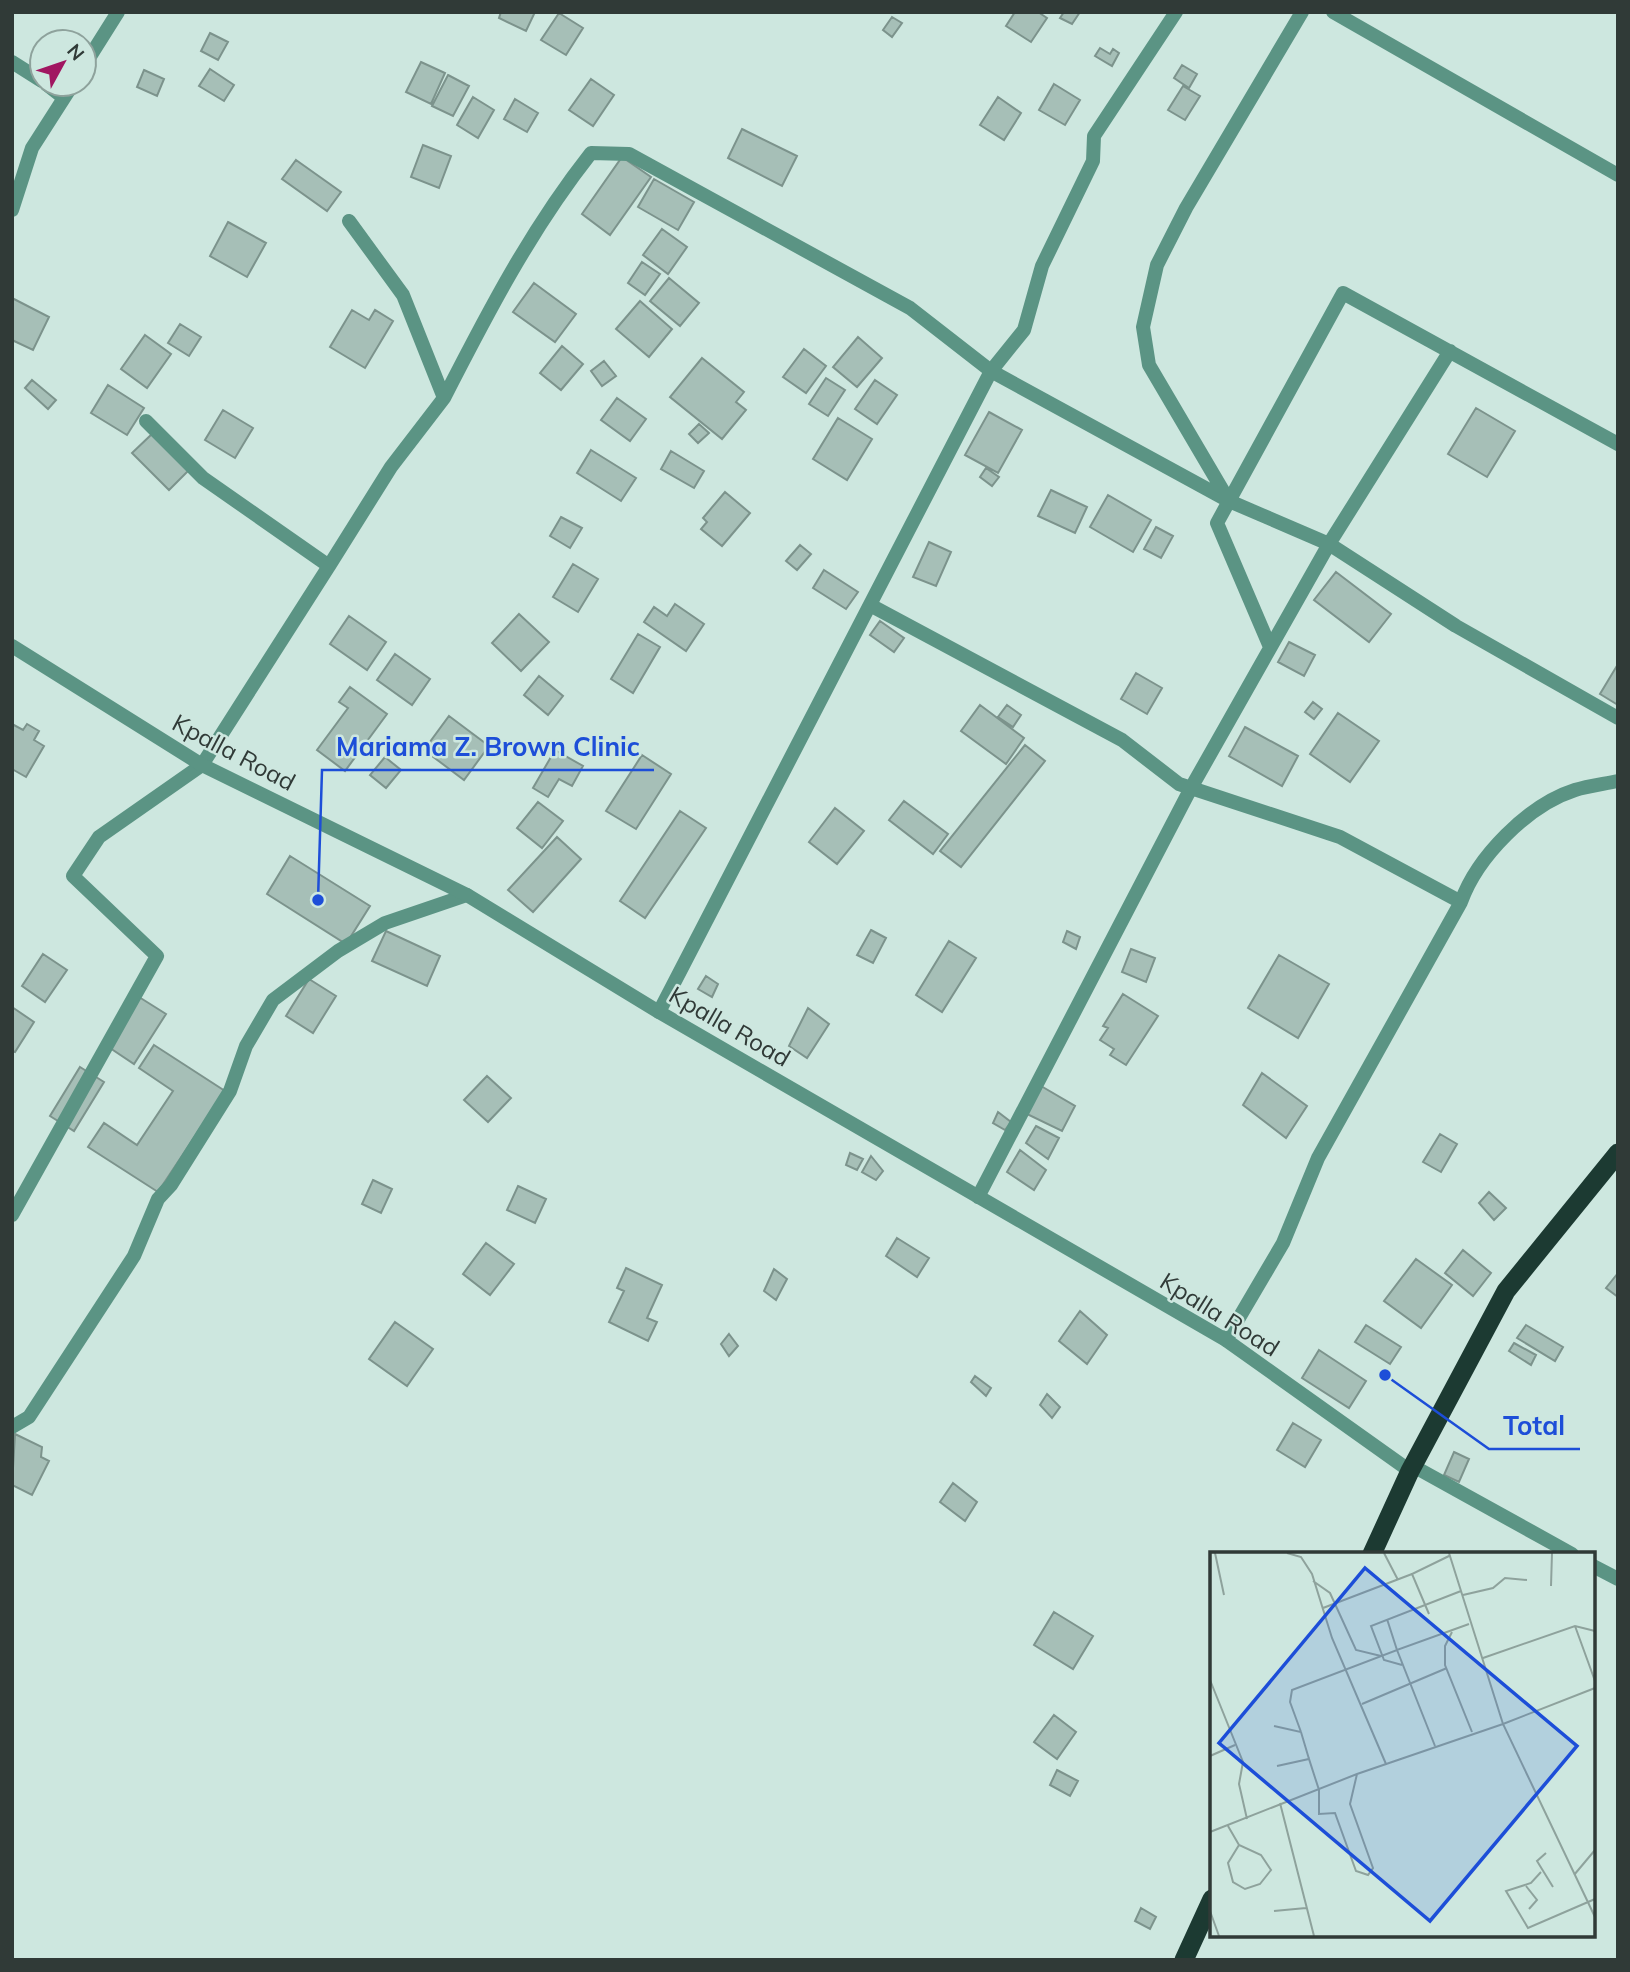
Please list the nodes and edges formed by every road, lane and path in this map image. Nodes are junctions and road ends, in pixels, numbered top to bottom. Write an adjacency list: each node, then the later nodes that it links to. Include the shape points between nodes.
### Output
1 (118, 12): 5 (street)
2 (1176, 12): 13 (street, via 1094,136 1093,161 1042,266 1024,330)
3 (1301, 12): 17 (street, via 1157,265 1143,327 1149,365)
4 (1333, 12): 9 (street)
5 (98, 44)
6 (12, 62): 7 (street)
7 (28, 72)
8 (64, 98): 10 (street, via 32,148)
9 (1618, 175)
10 (12, 210)
11 (349, 221): 14 (street, via 403,295)
12 (1450, 351): 16 (street); 17 (street, via 1343,293); 18 (street)
13 (991, 371): 14 (street, via 910,308 629,154 591,153 553,202 504,281); 17 (street); 20 (street)
14 (444, 398): 19 (street, via 391,467)
15 (146, 421): 19 (street, via 203,478)
16 (1618, 444)
17 (1229, 501): 18 (street); 22 (street, via 1217,523)
18 (1329, 544): 22 (street); 23 (street, via 1456,626)
19 (329, 566): 24 (street)
20 (870, 606): 26 (street, via 1122,740 1179,784); 29 (street)
21 (12, 646): 24 (street, Kpalla Road)
22 (1270, 647): 26 (street)
23 (1618, 718)
24 (202, 765): 27 (street, Kpalla Road); 32 (street, via 99,837 73,876 157,956)
25 (1618, 781): 28 (street, via 1573,790 1515,824 1469,878)
26 (1191, 788): 28 (street, via 1340,837); 31 (street)
27 (467, 895): 29 (street, Kpalla Road); 34 (street, via 385,923 338,951 273,1000 246,1046 230,1091 158,1199 134,1256 29,1417)
28 (1461, 902): 33 (street, via 1318,1158 1283,1243)
29 (659, 1012): 31 (street, Kpalla Road)
30 (1618, 1153): 35 (highway, via 1506,1291)
31 (978, 1197): 33 (street, Kpalla Road)
32 (12, 1215)
33 (1226, 1340): 35 (street, Kpalla Road)
34 (12, 1427)
35 (1412, 1468): 36 (highway); 37 (street, Kpalla Road)
36 (1373, 1552)
37 (1568, 1552)
38 (1595, 1567): 39 (street)
39 (1618, 1579)
40 (1210, 1903): 41 (highway)
41 (1184, 1960)

